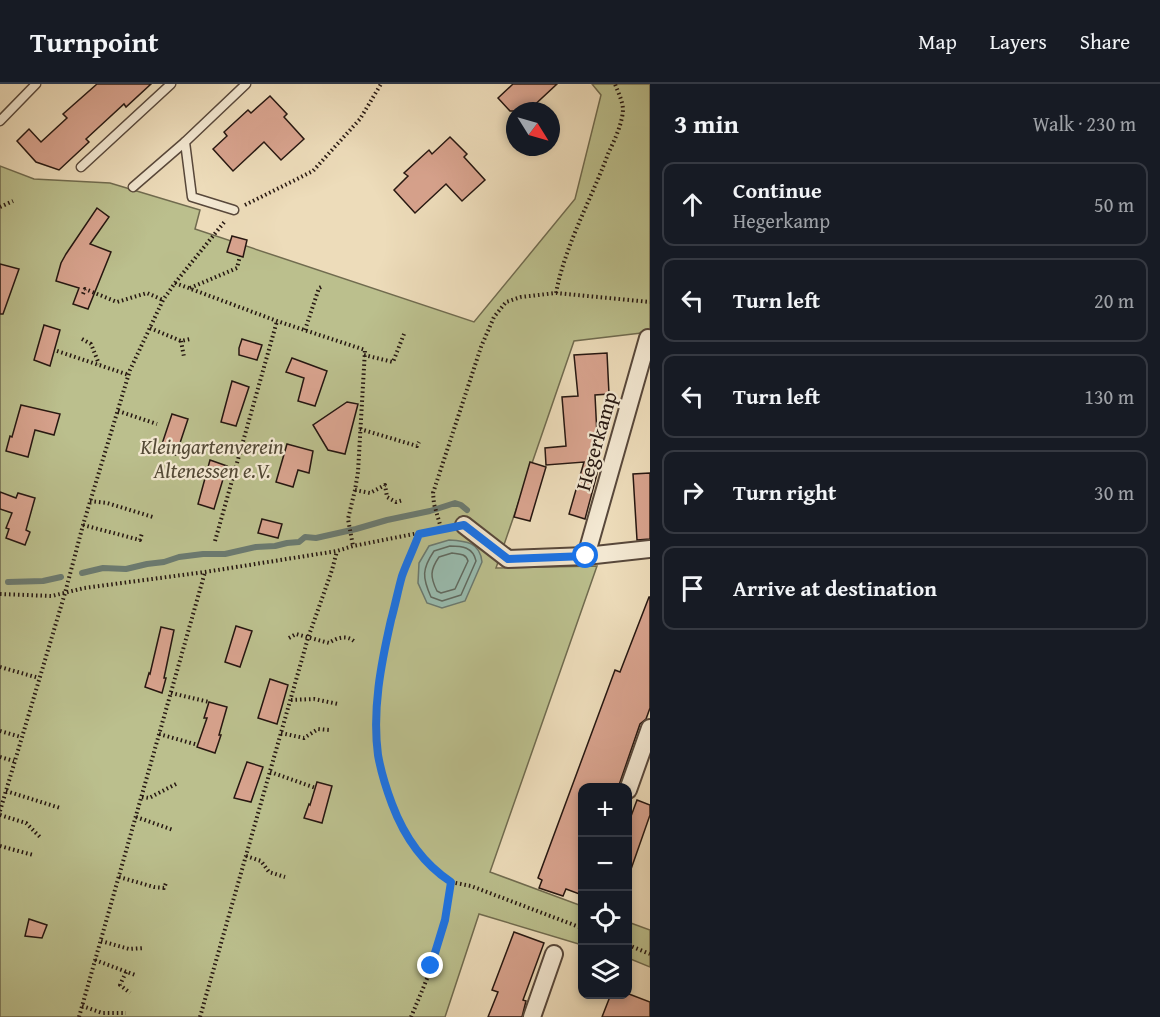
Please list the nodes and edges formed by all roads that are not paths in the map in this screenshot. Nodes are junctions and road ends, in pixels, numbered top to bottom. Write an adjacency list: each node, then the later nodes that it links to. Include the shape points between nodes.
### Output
1 (36, 84): 4 (lane)
2 (171, 84): 6 (lane)
3 (246, 84): 5 (lane)
4 (0, 121)
5 (185, 142): 7 (lane); 8 (lane, via 192,197)
6 (81, 167)
7 (133, 187)
8 (234, 210)
9 (648, 338): 12 (street, Hegerkamp)
10 (464, 525): 12 (street, via 508,559)
11 (650, 549): 12 (street)
12 (586, 556)
13 (650, 728): 14 (street)
14 (643, 767): 15 (street)
15 (632, 783)
16 (554, 954): 17 (street)
17 (532, 1017)

